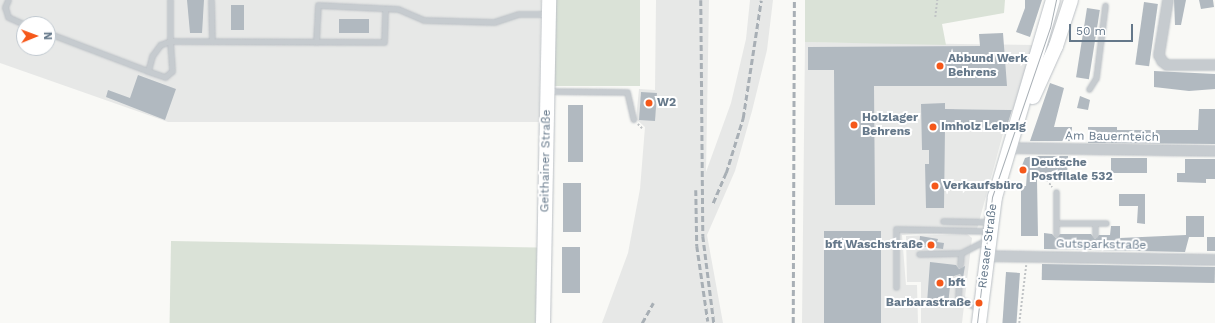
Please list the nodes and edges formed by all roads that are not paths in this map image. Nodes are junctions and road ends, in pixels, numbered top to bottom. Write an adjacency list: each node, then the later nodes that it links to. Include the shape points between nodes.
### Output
1 (8, 0): 11 (lane, via 5,7 8,17)
2 (170, 0): 13 (lane)
3 (211, 0): 14 (lane)
4 (549, 0): 10 (main road, Geithainer Straße)
5 (1053, 0): 21 (main road, Riesaer Straße)
6 (1071, 0): 21 (main road, Riesaer Straße, via 1056,46)
7 (1168, 0): 16 (street, via 1160,55 1162,61 1167,64)
8 (1105, 6): 18 (lane, via 1096,78)
9 (385, 8): 10 (lane, via 398,9 424,20 494,22 519,14); 15 (lane, via 384,42); 15 (lane, via 318,5)
10 (549, 14): 19 (main road, Geithainer Straße)
11 (16, 20)
12 (56, 36): 17 (lane)
13 (170, 41): 14 (lane); 17 (lane, via 160,45 152,56); 17 (lane, via 172,71 169,76)
14 (212, 41): 15 (lane)
15 (316, 42)
16 (1215, 65)
17 (148, 71)
18 (1088, 89)
19 (547, 91): 20 (lane, via 627,92); 39 (main road, Geithainer Straße)
20 (633, 119)
21 (1009, 148): 22 (street, Am Bauernteich); 28 (main road, Riesaer Straße)
22 (1215, 151)
23 (1056, 192): 25 (lane)
24 (943, 221): 28 (lane)
25 (1056, 223): 26 (lane); 29 (lane)
26 (1095, 223): 27 (lane); 30 (lane)
27 (1106, 223)
28 (989, 231): 31 (lane); 33 (main road, Riesaer Straße); 37 (lane, via 896,229)
29 (1056, 234)
30 (1094, 235)
31 (961, 253): 32 (lane); 35 (lane)
32 (919, 254)
33 (986, 256): 34 (street, Gutsparkstraße, via 1026,257 1056,253); 38 (main road, Riesaer Straße)
34 (1215, 260)
35 (960, 265)
36 (959, 278): 38 (lane, via 958,298)
37 (896, 287)
38 (980, 316)
39 (543, 323)

